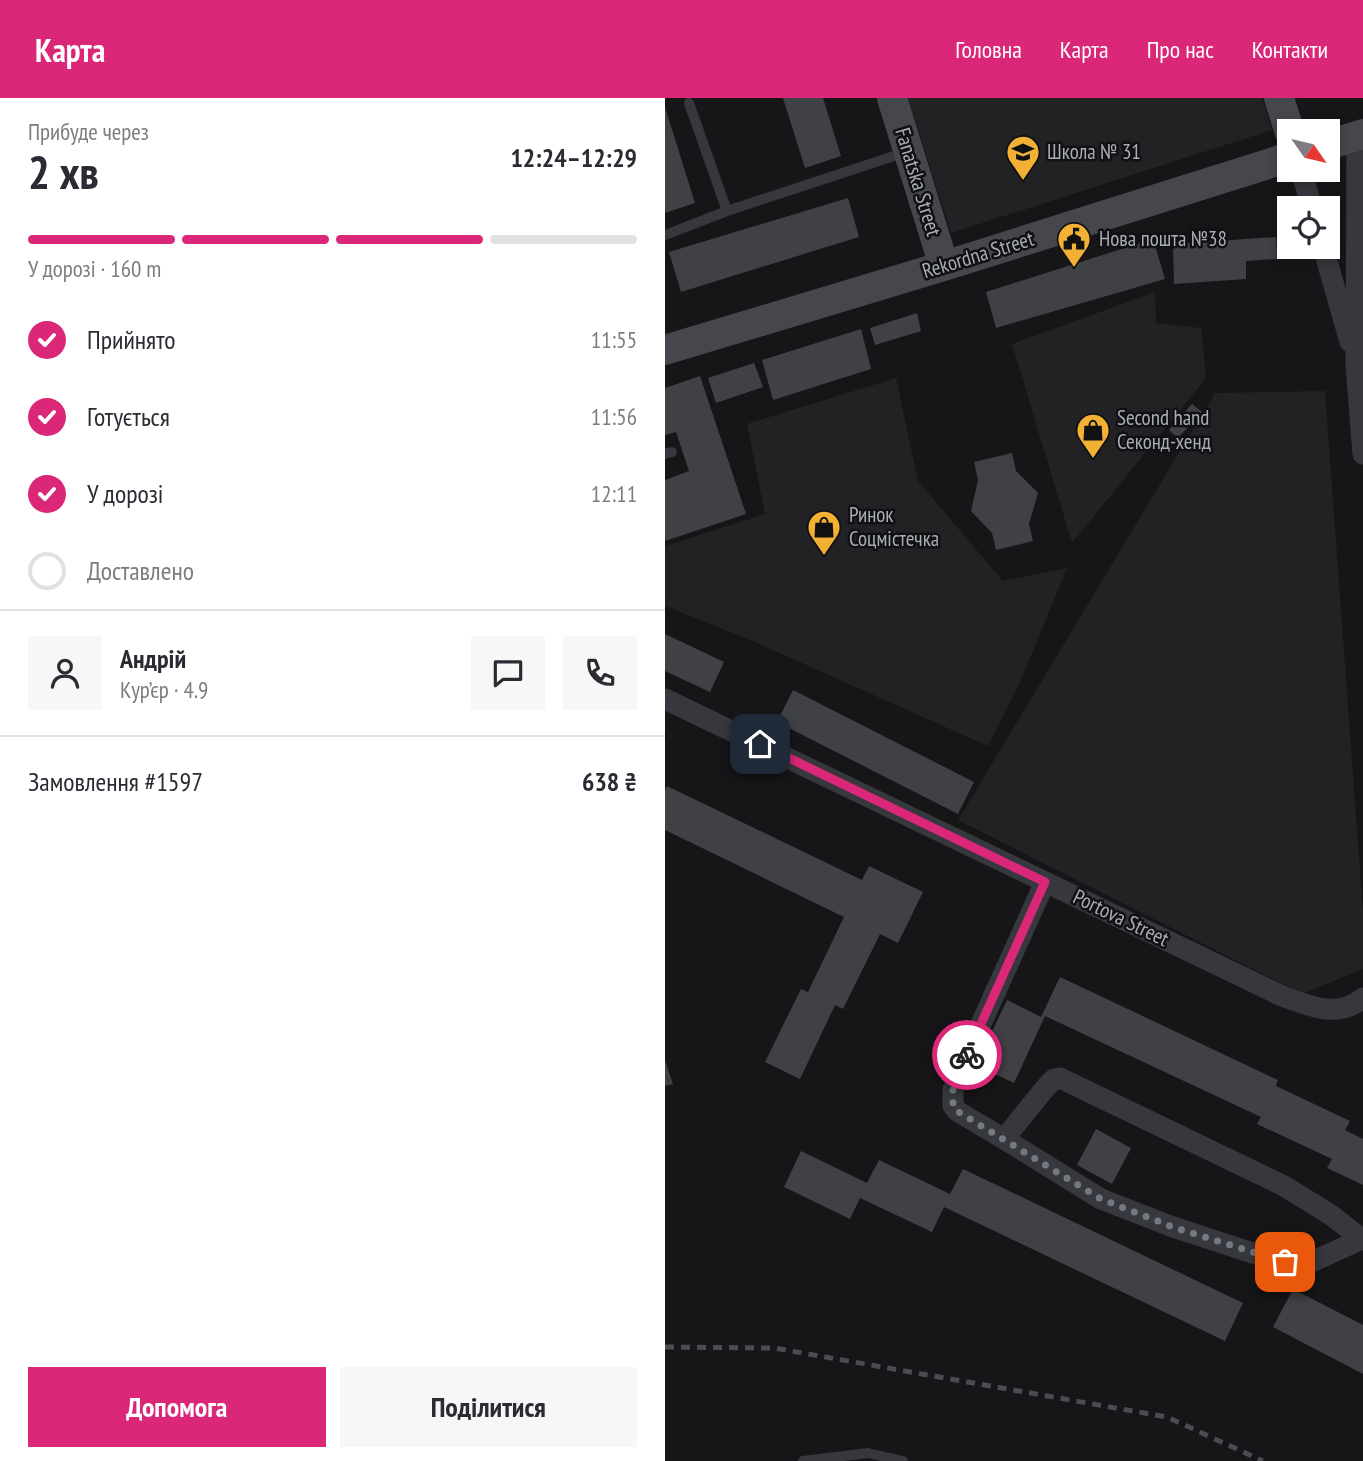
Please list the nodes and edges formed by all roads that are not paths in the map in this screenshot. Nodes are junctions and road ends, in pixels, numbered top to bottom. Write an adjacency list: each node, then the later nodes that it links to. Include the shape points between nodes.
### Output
1 (892, 98): 7 (street, Fanatska Street)
2 (1279, 98): 4 (street)
3 (689, 103): 9 (lane)
4 (1286, 119)
5 (1360, 135): 6 (street); 14 (street)
6 (1341, 141)
7 (908, 152): 9 (lane); 12 (street, Fanatska Street)
8 (1277, 161): 12 (street, Rekordna Street)
9 (727, 211): 10 (lane)
10 (665, 234)
11 (1325, 259): 14 (street)
12 (944, 266): 13 (street, Rekordna Street)
13 (665, 350)
14 (1356, 365): 15 (street)
15 (1361, 409): 16 (street)
16 (1363, 453)
17 (665, 699): 18 (street, Portova Street)
18 (1045, 882): 19 (street, Portova Street, via 1310,1007); 20 (street, via 953,1090 957,1111)
19 (1360, 1008)
20 (1004, 1139): 21 (street, via 1101,1199 1274,1259 1307,1264); 21 (street, via 1047,1086 1061,1078 1284,1186)
21 (1362, 1240)
22 (803, 1461): 23 (lane, via 868,1454)
23 (903, 1461)

